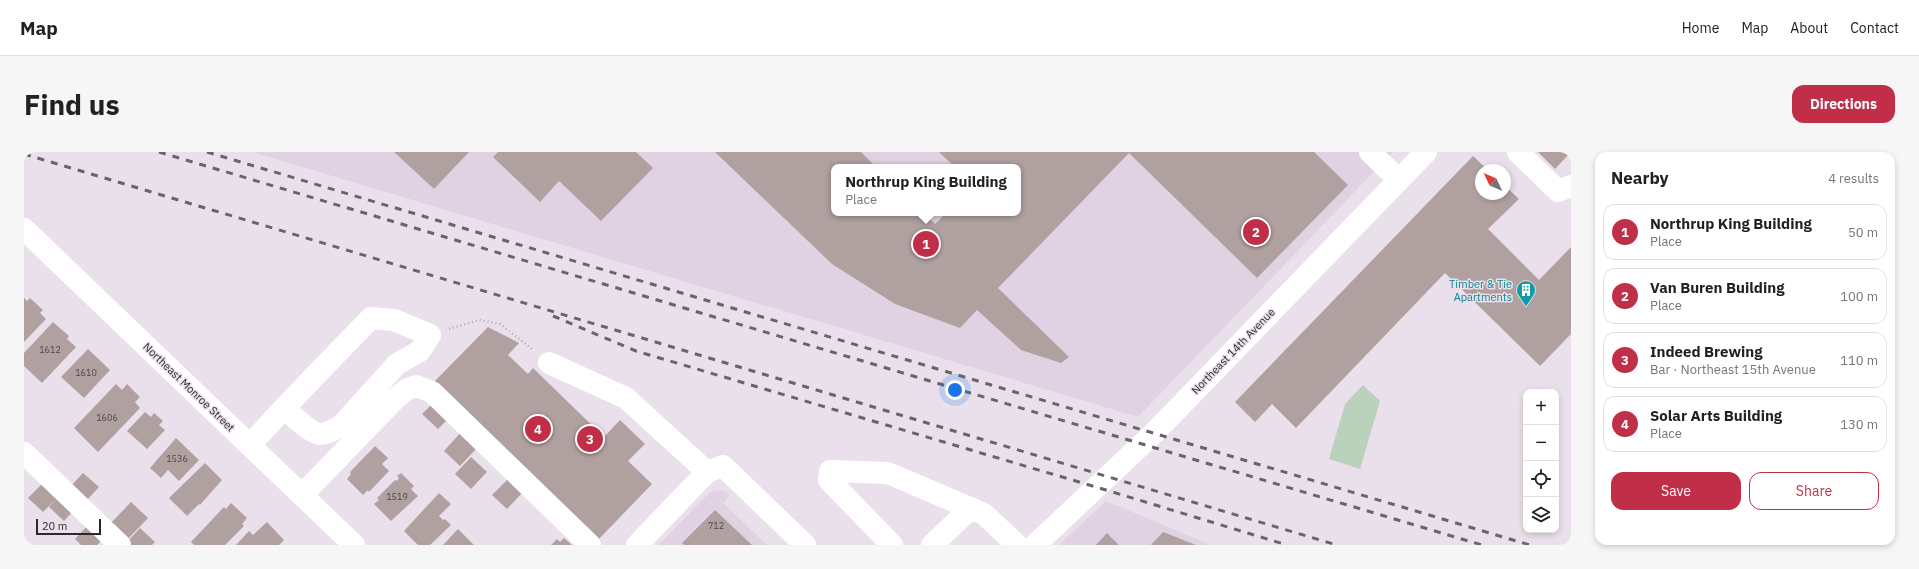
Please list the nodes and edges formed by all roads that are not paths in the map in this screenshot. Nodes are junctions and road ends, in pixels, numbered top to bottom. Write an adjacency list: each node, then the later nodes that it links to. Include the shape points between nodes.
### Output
1 (1370, 152): 4 (street)
2 (1426, 152): 4 (street, Northeast 14th Avenue)
3 (1518, 152): 5 (street, via 1558,191)
4 (1399, 180): 22 (street, Northeast 14th Avenue, via 1154,433)
5 (1571, 186)
6 (24, 229): 9 (street, Northeast Monroe Street)
7 (549, 363): 11 (street, via 626,398)
8 (284, 408): 8 (street, via 371,318 394,320 425,343 397,364 340,426 329,432 320,434 308,428); 9 (street)
9 (250, 445): 12 (street, Northeast Monroe Street)
10 (24, 453): 15 (street)
11 (715, 469): 14 (street); 18 (street)
12 (302, 495): 16 (street, Northeast Monroe Street); 17 (street, via 395,399 416,386 432,392)
13 (971, 508): 19 (street, via 888,473 830,471 830,480); 20 (street); 21 (street, via 984,514)
14 (641, 544)
15 (120, 545)
16 (354, 545)
17 (590, 545)
18 (805, 545)
19 (892, 545)
20 (932, 545)
21 (1017, 545)
22 (1035, 545)

